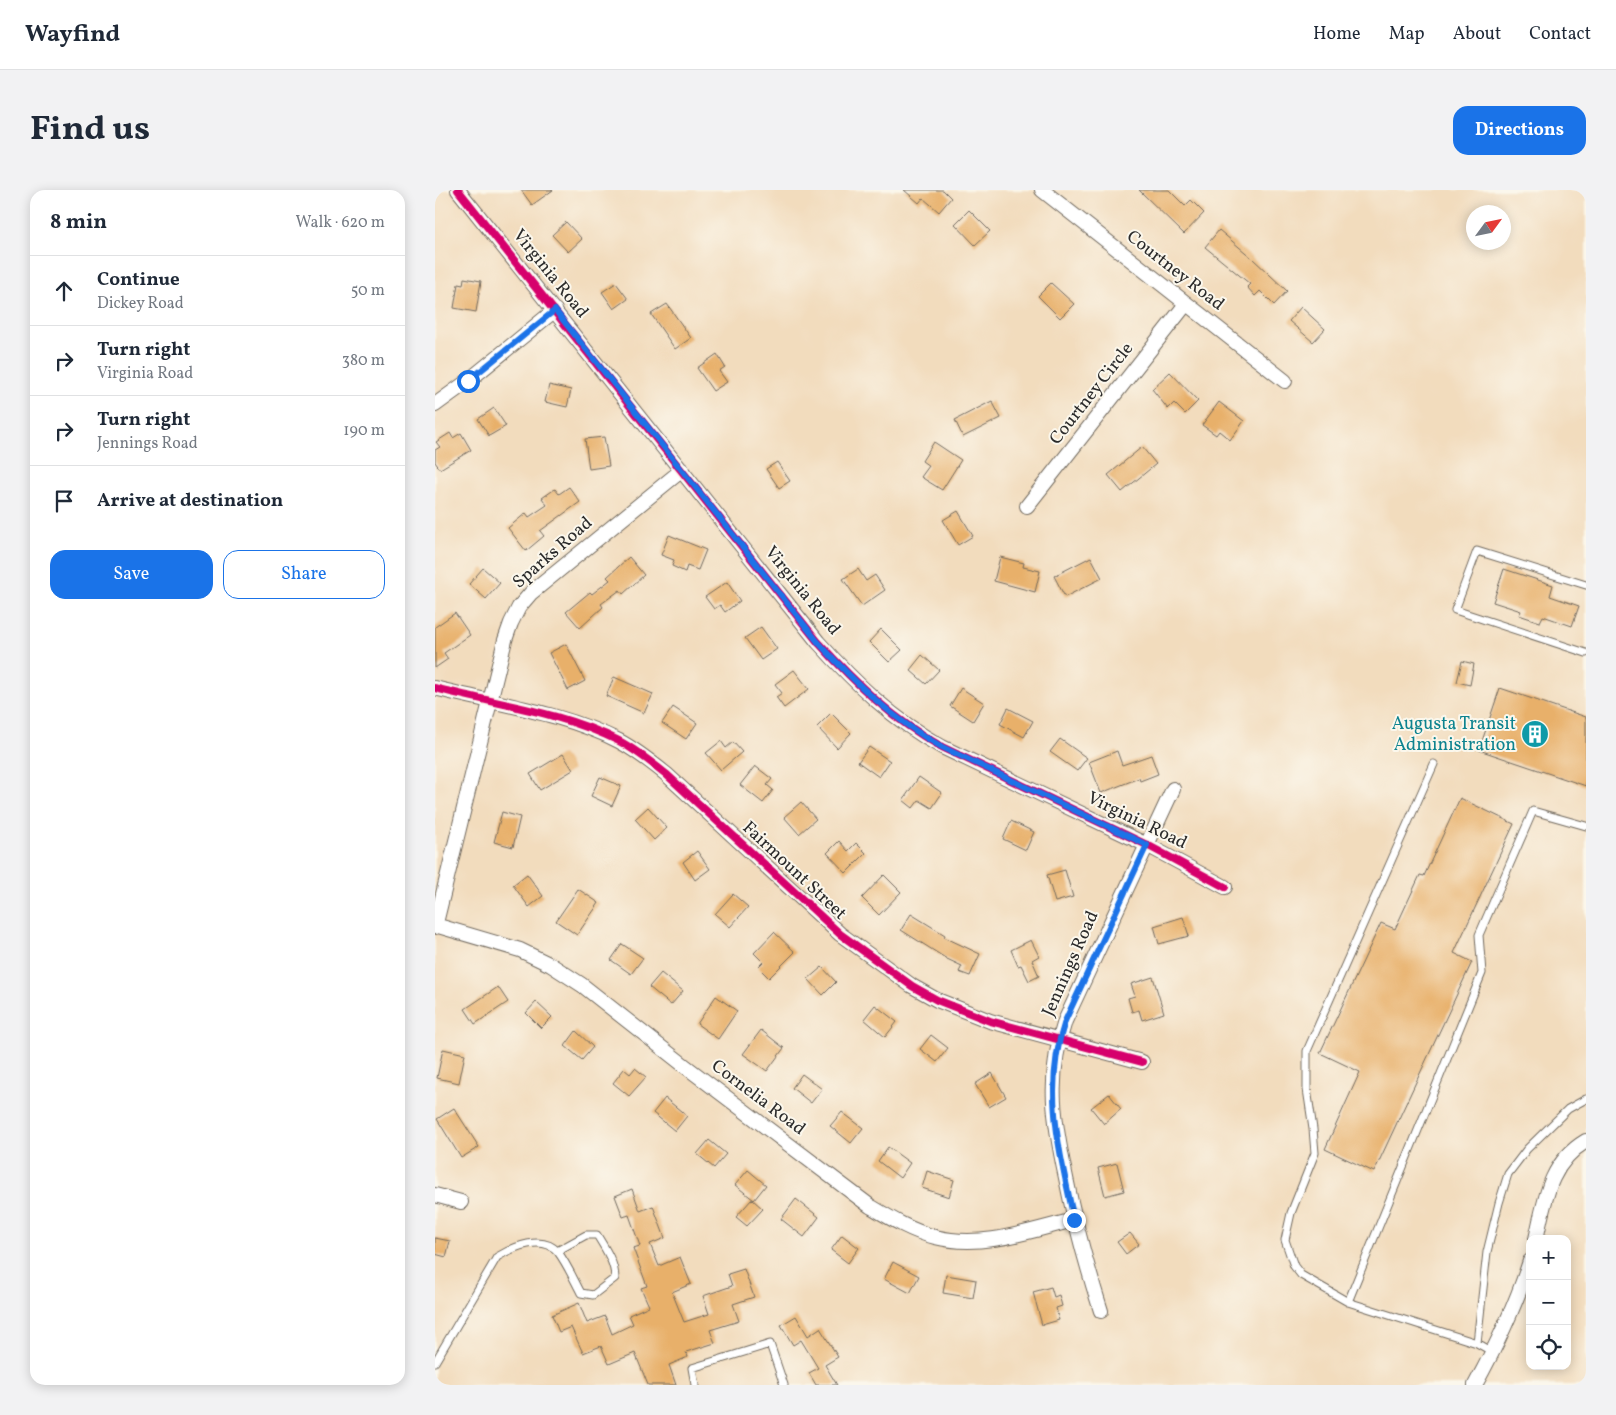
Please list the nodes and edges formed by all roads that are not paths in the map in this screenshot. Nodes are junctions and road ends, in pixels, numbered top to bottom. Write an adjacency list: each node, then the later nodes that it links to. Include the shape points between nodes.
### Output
1 (458, 190): 4 (street, Virginia Road)
2 (1042, 190): 3 (street, Courtney Road)
3 (1186, 304): 5 (street, Courtney Road); 8 (street, Courtney Circle)
4 (555, 310): 6 (street); 7 (street, Virginia Road)
5 (1285, 381)
6 (435, 404)
7 (682, 470): 12 (street, Sparks Road, via 544,581 519,607 505,640); 16 (street, Virginia Road, via 818,642 879,704 942,747)
8 (1027, 506)
9 (1586, 585): 10 (lane, via 1477,551 1455,610)
10 (1586, 653)
11 (435, 688): 12 (street, Fairmount Street)
12 (490, 700): 18 (street, Sparks Road); 19 (street, Fairmount Street, via 557,717 636,751 666,774 840,934 912,986 937,1000 990,1021)
13 (1434, 764): 29 (lane, via 1307,1051 1307,1089 1315,1153 1291,1213 1285,1240 1294,1266 1301,1275)
14 (1173, 789): 16 (street, Jennings Road)
15 (1586, 826): 29 (lane, via 1533,811 1479,935 1482,973)
16 (1147, 845): 17 (street, Virginia Road); 19 (street, Jennings Road)
17 (1225, 887)
18 (435, 925): 25 (street, Cornelia Road, via 520,950 551,965 582,985 870,1206 898,1222 935,1237 969,1241 996,1240)
19 (1059, 1040): 20 (street, Fairmount Street); 25 (street, Jennings Road, via 1054,1069 1055,1121)
20 (1142, 1062)
21 (1586, 1099): 31 (lane, via 1568,1109 1527,1149 1508,1174 1487,1252)
22 (1586, 1141): 26 (street, via 1562,1161 1549,1184)
23 (435, 1195): 24 (street)
24 (461, 1202)
25 (1074, 1220): 30 (street, Jennings Road)
26 (1537, 1235)
27 (557, 1251): 27 (lane, via 581,1292 593,1295 615,1278 605,1247 597,1235 586,1235); 33 (lane, via 546,1243 531,1244 511,1248 497,1257)
28 (1526, 1273): 32 (street)
29 (1348, 1302): 31 (lane)
30 (1101, 1311)
31 (1477, 1342): 32 (lane)
32 (1493, 1352): 36 (street)
33 (435, 1362)
34 (695, 1385): 35 (lane, via 692,1368 770,1344)
35 (784, 1385)
36 (1475, 1385)

